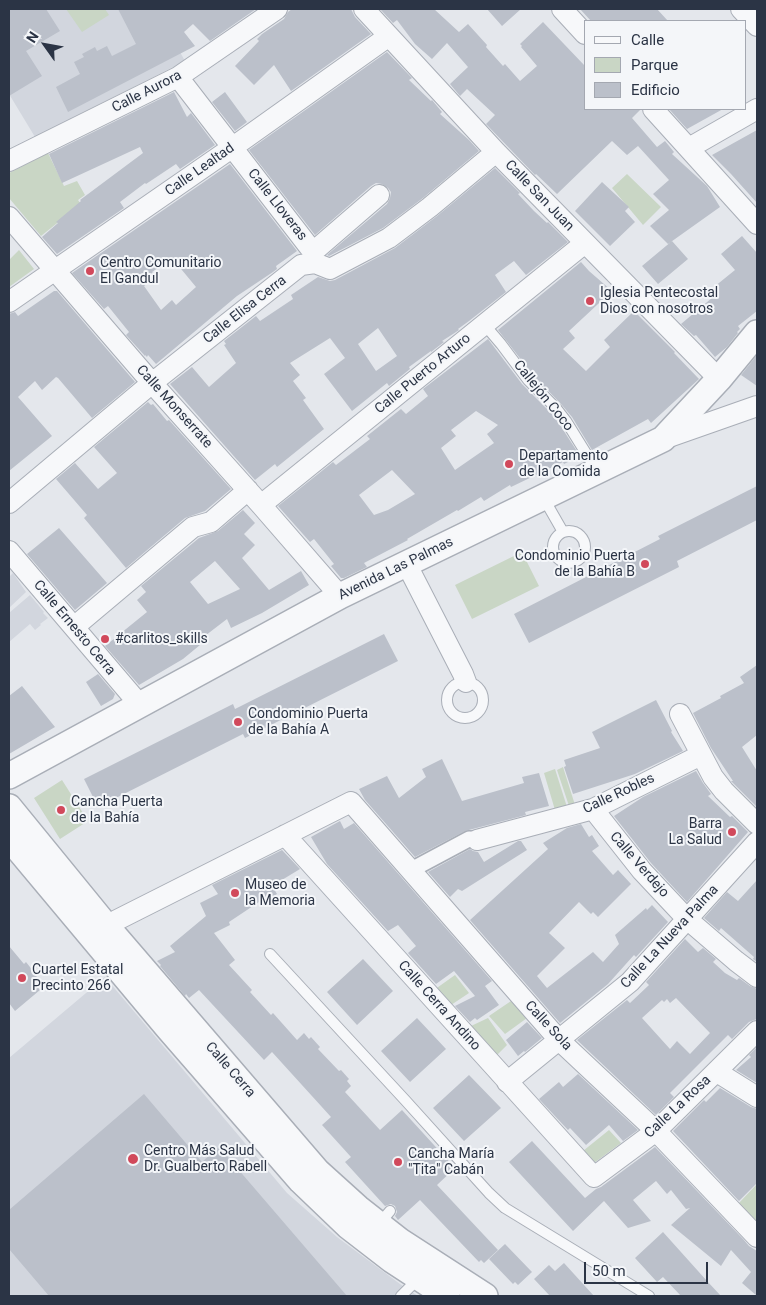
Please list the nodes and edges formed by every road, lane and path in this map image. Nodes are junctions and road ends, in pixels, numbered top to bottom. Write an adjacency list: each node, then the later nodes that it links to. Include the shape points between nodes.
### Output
1 (277, 9): 8 (street, Calle Aurora)
2 (364, 9): 7 (street, Calle San Juan)
3 (562, 9): 6 (street)
4 (741, 9): 5 (street)
5 (757, 26)
6 (584, 33)
7 (389, 36): 11 (street, Calle Lealtad); 13 (street, Calle San Juan)
8 (178, 77): 11 (street, Calle Lloveras); 14 (street, Calle Aurora)
9 (757, 109): 12 (street)
10 (654, 110): 12 (street)
11 (233, 148): 19 (street, Calle Lloveras); 20 (street, Calle Lealtad)
12 (689, 148): 17 (street)
13 (496, 152): 18 (street, Calle San Juan); 19 (street, Calle Elisa Cerra, via 389,238 330,269)
14 (9, 161)
15 (379, 195): 19 (street)
16 (9, 217): 20 (street, Calle Monserrate)
17 (757, 224)
18 (585, 243): 22 (street, Calle Puerto Arturo); 24 (street, Calle San Juan)
19 (314, 258): 25 (street, Calle Elisa Cerra)
20 (55, 270): 21 (street, Calle Lealtad); 25 (street, Calle Monserrate)
21 (9, 302)
22 (484, 324): 28 (lane, Callejón Coco, via 528,380 566,421); 29 (street, Calle Puerto Arturo)
23 (757, 333): 24 (street, Avenida Las Palmas)
24 (719, 379): 27 (street, Avenida Las Palmas)
25 (152, 383): 29 (street, Calle Monserrate); 31 (street, Calle Elisa Cerra)
26 (757, 406): 27 (street)
27 (663, 439): 28 (street, Avenida Las Palmas)
28 (597, 471): 30 (street, Avenida Las Palmas)
29 (254, 497): 35 (street, Calle Monserrate); 36 (street, Calle Puerto Arturo, via 210,522 193,527)
30 (543, 497): 32 (lane); 34 (street, Avenida Las Palmas)
31 (9, 503)
32 (563, 532)
33 (9, 551): 36 (street, Calle Ernesto Cerra)
34 (406, 564): 35 (street, Avenida Las Palmas); 37 (street)
35 (340, 596): 38 (street, Avenida Las Palmas)
36 (74, 627): 38 (street, Calle Ernesto Cerra)
37 (466, 682)
38 (140, 705): 41 (street, Avenida Las Palmas)
39 (680, 714): 40 (street)
40 (701, 755): 43 (street, Calle Robles); 44 (street, via 724,791)
41 (9, 776)
42 (9, 807): 51 (street, Calle Cerra)
43 (593, 809): 47 (street, Calle Robles); 50 (street, Calle Verdejo, via 642,871)
44 (757, 824)
45 (285, 836): 49 (street, Calle Sola, via 351,802); 51 (street, via 117,920); 57 (street, Calle Cerra Andino)
46 (9, 838): 51 (street, Calle Cerra)
47 (477, 840): 49 (street, via 469,839)
48 (757, 842): 50 (street, Calle La Nueva Palma)
49 (411, 870): 55 (street, Calle Sola)
50 (687, 919): 53 (street, Calle Verdejo); 55 (street, Calle La Nueva Palma, via 630,982)
51 (100, 933): 62 (street, Calle Cerra, via 168,1028 301,1181 348,1226 379,1226 392,1260)
52 (270, 954): 66 (lane, via 450,1157 504,1208)
53 (757, 977)
54 (757, 1031): 56 (street, Calle La Rosa)
55 (559, 1040): 57 (street, Calle La Nueva Palma); 59 (street, Calle Sola)
56 (717, 1072): 58 (street); 59 (street, Calle La Rosa)
57 (508, 1082): 60 (street, Calle Cerra Andino)
58 (757, 1097)
59 (656, 1131): 60 (street, Calle La Rosa); 61 (street, Calle Sola)
60 (594, 1177)
61 (757, 1237)
62 (422, 1268): 63 (lane); 64 (street, Calle Cerra); 65 (street, Calle Cerra)
63 (401, 1296)
64 (447, 1296)
65 (485, 1296)
66 (649, 1296)

